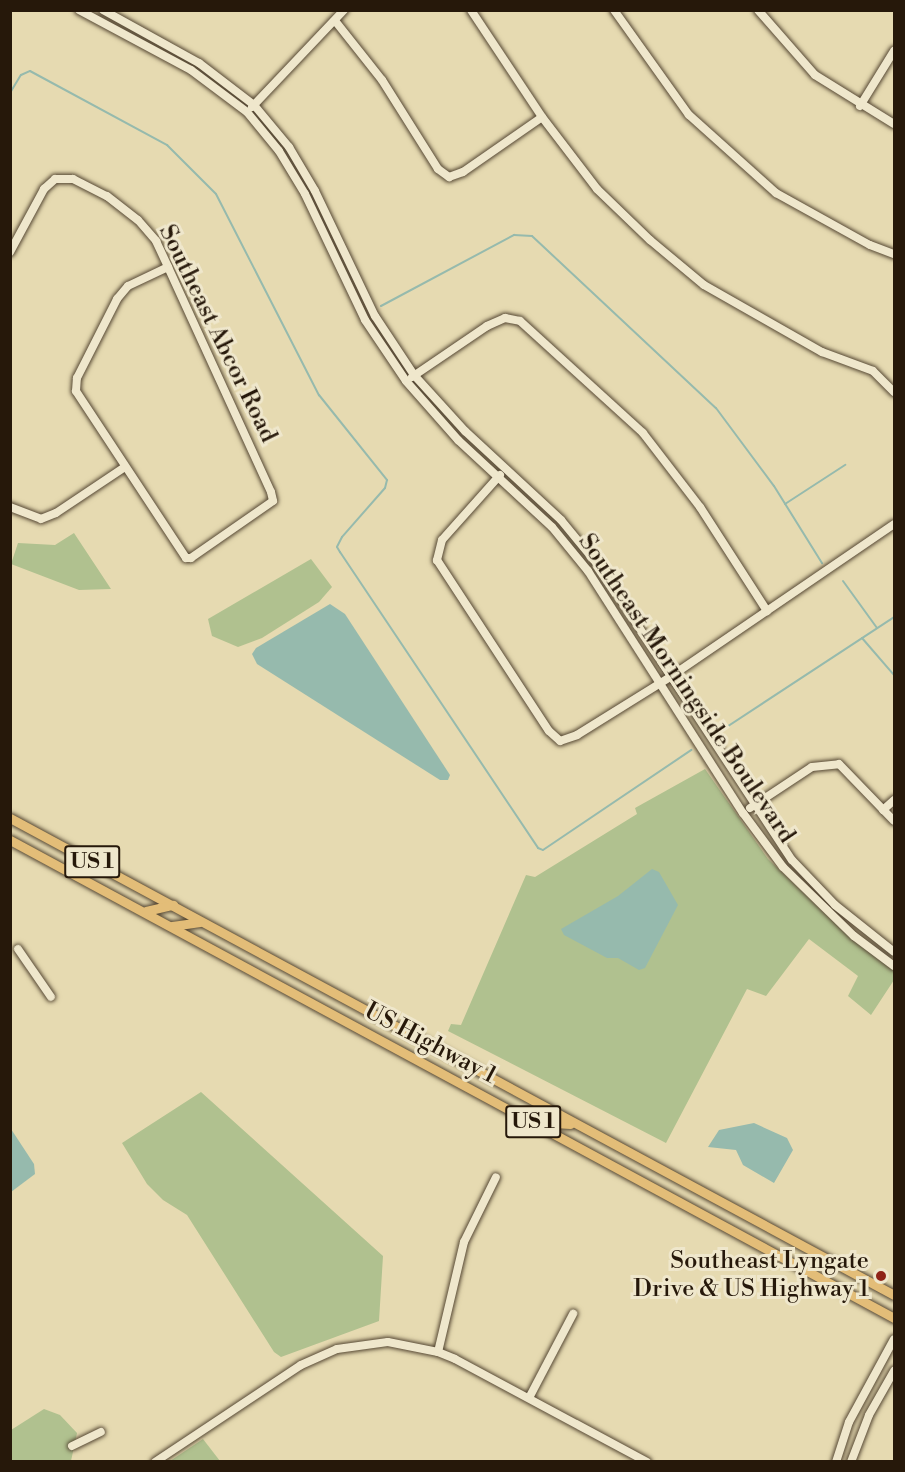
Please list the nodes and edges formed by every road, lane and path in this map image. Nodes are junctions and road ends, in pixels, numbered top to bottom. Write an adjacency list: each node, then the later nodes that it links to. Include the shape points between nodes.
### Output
1 (79, 10): 7 (street, Southeast Morningside Boulevard)
2 (104, 10): 9 (street, Southeast Morningside Boulevard)
3 (345, 10): 8 (street)
4 (471, 10): 15 (street)
5 (614, 10): 20 (street, via 689,115 776,193 870,245)
6 (758, 10): 13 (street, via 815,75)
7 (90, 13): 10 (street, Southeast Morningside Boulevard)
8 (336, 22): 12 (street); 15 (street, via 388,88 438,169 449,177 463,172)
9 (147, 34): 10 (street); 12 (street, Southeast Morningside Boulevard, via 223,79)
10 (142, 43): 14 (street, Southeast Morningside Boulevard, via 191,70)
11 (894, 51): 13 (street)
12 (254, 105): 14 (street); 17 (street, Southeast Morningside Boulevard, via 289,147)
13 (860, 106): 16 (street)
14 (247, 112): 18 (street, Southeast Morningside Boulevard, via 279,151)
15 (542, 117): 26 (street, via 597,189 704,285 822,352 873,371)
16 (894, 124)
17 (315, 191): 18 (street); 22 (street, Southeast Morningside Boulevard)
18 (305, 194): 23 (street, Southeast Morningside Boulevard)
19 (10, 252): 21 (street, Southeast Abcor Road, via 44,189 55,179 73,179 107,196 138,219 156,241)
20 (894, 254)
21 (168, 267): 27 (street, via 128,286 117,299 77,378 80,402); 27 (street, Southeast Abcor Road, via 273,501 211,548 186,558)
22 (361, 285): 23 (street); 24 (street, Southeast Morningside Boulevard, via 375,316)
23 (351, 290): 25 (street, Southeast Morningside Boulevard, via 365,320)
24 (414, 375): 25 (street); 28 (street, Southeast Morningside Boulevard, via 465,431); 32 (street, via 487,326 505,318 520,321 643,434 700,507)
25 (406, 381): 29 (street, Southeast Morningside Boulevard, via 433,414)
26 (893, 387)
27 (125, 467): 30 (street, via 41,519)
28 (507, 468): 29 (street); 33 (street, Southeast Morningside Boulevard, via 561,520 598,565)
29 (499, 477): 34 (street, Southeast Morningside Boulevard, via 552,527 588,571); 34 (street, via 442,540 437,560 542,722 560,741 577,735)
30 (10, 507)
31 (894, 524): 32 (street)
32 (767, 611): 33 (street)
33 (670, 677): 34 (street); 36 (street, Southeast Morningside Boulevard)
34 (661, 683): 38 (street, Southeast Morningside Boulevard)
35 (894, 800): 37 (street)
36 (753, 806): 37 (street, via 812,766 839,764); 38 (street); 42 (street, Southeast Morningside Boulevard)
37 (883, 810): 40 (street)
38 (743, 813): 43 (street, Southeast Morningside Boulevard)
39 (10, 818): 44 (main road, US Highway 1 / US 1)
40 (894, 821)
41 (10, 840): 45 (main road, US Highway 1 / US 1)
42 (818, 888): 43 (street); 49 (street, Southeast Morningside Boulevard)
43 (810, 896): 50 (street, Southeast Morningside Boulevard)
44 (172, 905): 45 (main road); 46 (main road, US Highway 1 / US 1)
45 (143, 911): 47 (main road, US Highway 1 / US 1)
46 (202, 922): 47 (main road); 52 (main road, US Highway 1 / US 1)
47 (172, 926): 53 (main road, US Highway 1 / US 1)
48 (18, 949): 51 (street)
49 (894, 952)
50 (894, 966)
51 (51, 998)
52 (550, 1110): 53 (main road, via 542,1117); 54 (main road, US Highway 1 / US 1)
53 (525, 1118): 55 (main road, US Highway 1 / US 1)
54 (576, 1124): 55 (main road, via 554,1123); 57 (main road, US Highway 1 / US 1)
55 (544, 1128): 59 (main road, US Highway 1 / US 1)
56 (496, 1177): 61 (street, via 464,1242)
57 (894, 1295)
58 (573, 1314): 63 (street)
59 (894, 1318)
60 (894, 1339): 68 (street, via 849,1422)
61 (438, 1352): 63 (street); 66 (street, via 388,1342 353,1345 324,1354 301,1365)
62 (894, 1371): 69 (street, via 869,1415)
63 (530, 1396): 67 (street)
64 (101, 1432): 65 (street)
65 (72, 1446)
66 (156, 1461)
67 (647, 1461)
68 (836, 1461)
69 (851, 1461)

